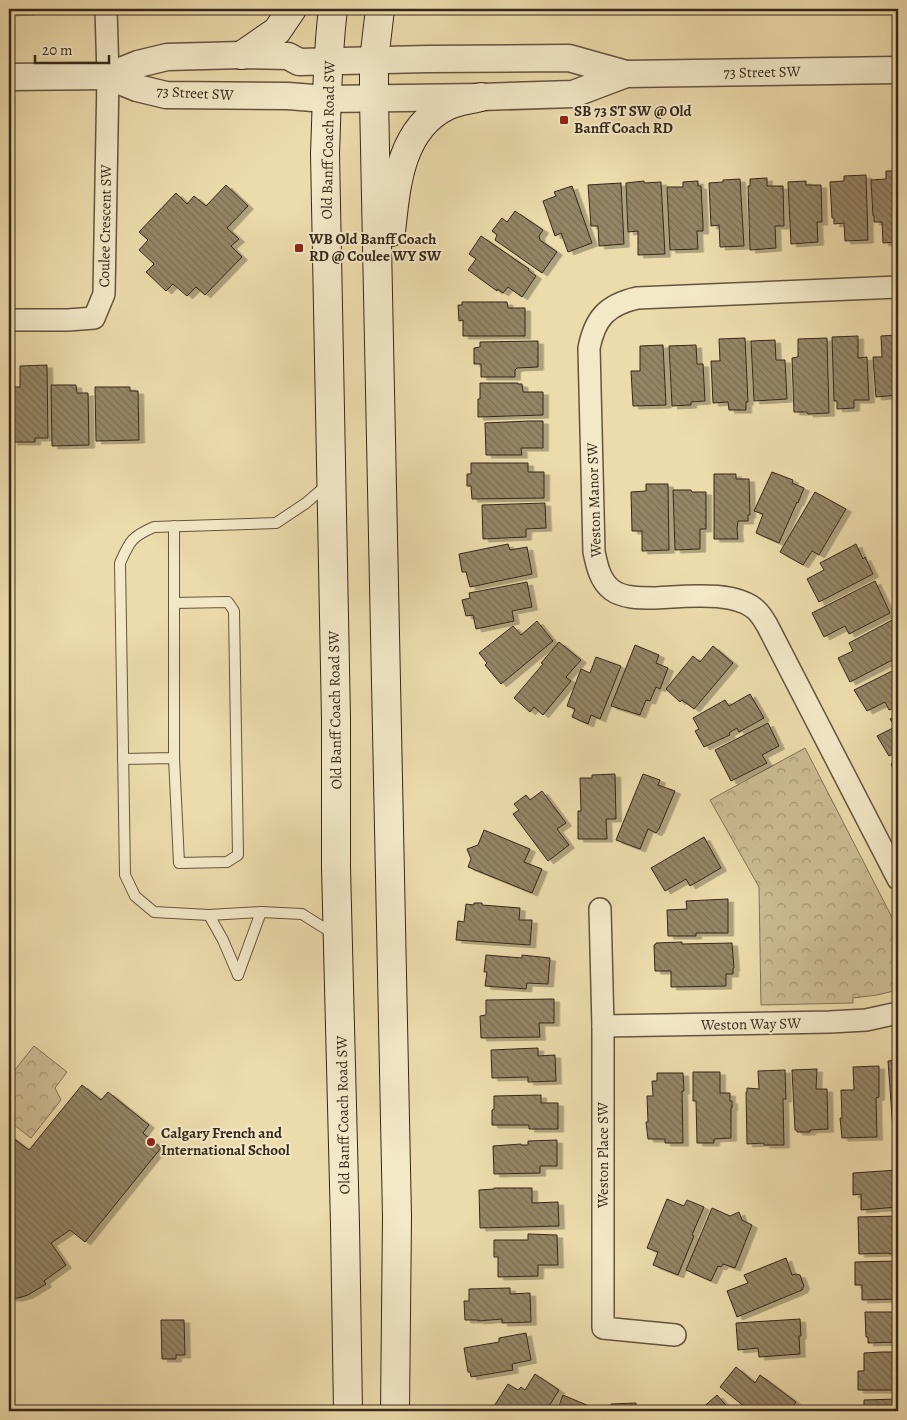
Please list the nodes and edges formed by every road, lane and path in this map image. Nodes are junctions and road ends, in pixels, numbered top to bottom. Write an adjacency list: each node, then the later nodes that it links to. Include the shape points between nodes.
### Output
1 (106, 9): 10 (street)
2 (292, 9): 5 (main road, via 277,30)
3 (333, 9): 7 (main road, Old Banff Coach Road SW)
4 (380, 9): 6 (main road)
5 (242, 55): 7 (street, 73 Street SW, via 288,56 299,62); 10 (street, 73 Street SW, via 167,58 138,64)
6 (374, 60): 7 (street, 73 Street SW); 9 (street, 73 Street SW, via 570,58); 14 (main road)
7 (329, 61): 13 (main road, Old Banff Coach Road SW)
8 (898, 70): 9 (street, 73 Street SW)
9 (626, 74): 12 (street, 73 Street SW, via 572,94)
10 (108, 76): 11 (street); 13 (street, 73 Street SW, via 137,88 166,94); 16 (street, Coulee Crescent SW, via 104,294 94,318)
11 (9, 77)
12 (481, 97): 14 (street, 73 Street SW); 17 (main road, via 448,106 429,117 414,135 406,152 395,196)
13 (326, 99): 14 (street, 73 Street SW); 18 (main road, Old Banff Coach Road SW)
14 (374, 99): 17 (main road)
15 (898, 287): 23 (street, Weston Manor SW, via 637,298 608,311 595,325 589,348 594,552 599,574 612,590 624,595 638,598 721,596 738,599 758,612)
16 (9, 320)
17 (380, 337): 34 (main road, via 397,1217)
18 (331, 482): 19 (lane, via 276,523); 27 (main road, Old Banff Coach Road SW)
19 (174, 526): 20 (lane); 22 (lane, via 154,527 138,534 128,545 120,563)
20 (174, 603): 21 (lane); 21 (lane, via 228,602 234,611 238,855 227,862 179,863)
21 (174, 758): 22 (lane)
22 (123, 759): 26 (lane, via 124,875 135,896 154,912)
23 (898, 879)
24 (600, 909): 29 (street, Weston Place SW)
25 (261, 912): 26 (lane); 26 (lane, via 238,975); 27 (lane, via 302,914)
26 (209, 915)
27 (338, 936): 30 (main road, Old Banff Coach Road SW)
28 (898, 1013): 29 (street, Weston Way SW, via 866,1020 830,1022)
29 (603, 1026): 31 (street, Weston Place SW, via 603,1328)
30 (345, 1225): 32 (main road); 33 (main road, Old Banff Coach Road SW)
31 (675, 1335)
32 (331, 1411)
33 (348, 1411)
34 (395, 1411)

